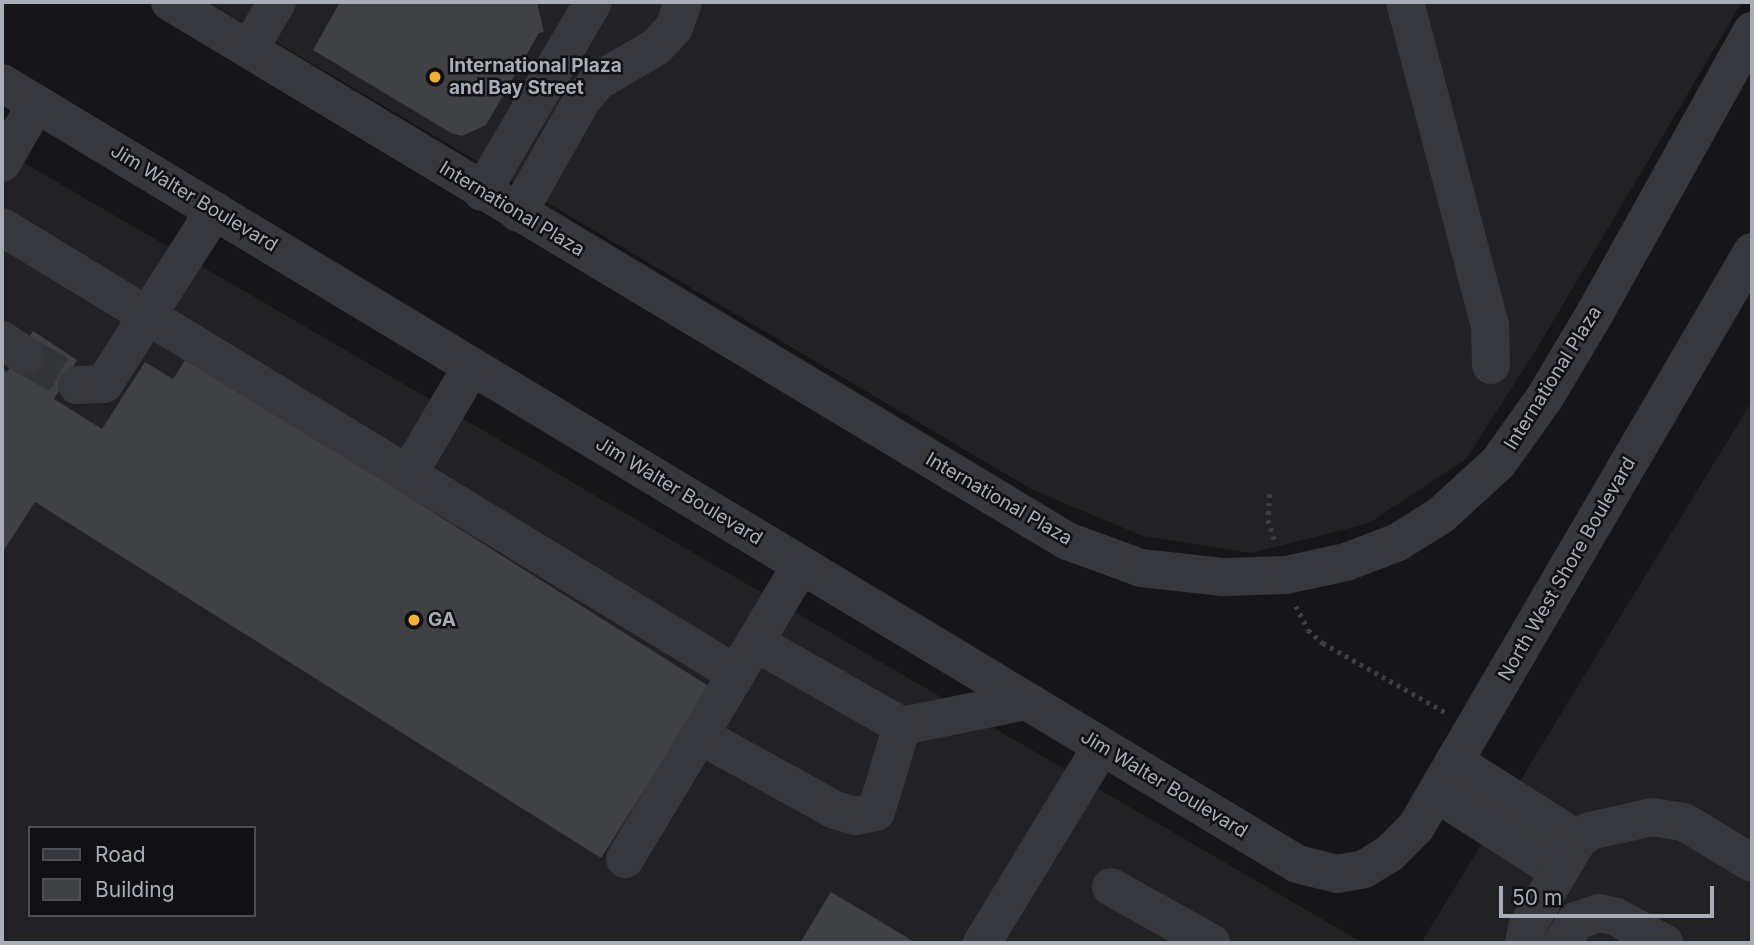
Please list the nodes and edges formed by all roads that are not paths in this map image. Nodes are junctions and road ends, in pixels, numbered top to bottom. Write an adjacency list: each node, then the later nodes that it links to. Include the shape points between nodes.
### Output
1 (170, 2): 7 (street, International Plaza)
2 (277, 2): 7 (street)
3 (593, 2): 11 (street)
4 (683, 2): 13 (street, via 674,28 656,47 598,81 582,100)
5 (1405, 2): 17 (street, via 1490,325)
6 (1752, 31): 13 (street, International Plaza, via 1589,324 1498,463 1441,515 1398,542 1346,562 1286,575 1223,577 1141,568 1067,541)
7 (249, 49): 11 (street, International Plaza)
8 (2, 83): 9 (street, Jim Walter Boulevard)
9 (36, 104): 10 (street); 12 (street, Jim Walter Boulevard)
10 (2, 163)
11 (482, 192): 13 (street, International Plaza)
12 (215, 210): 16 (street); 18 (street, Jim Walter Boulevard)
13 (518, 213)
14 (2, 228): 16 (street)
15 (1752, 252): 28 (street, North West Shore Boulevard)
16 (149, 314): 19 (street, via 104,384); 20 (street)
17 (1491, 365)
18 (472, 366): 20 (street); 21 (street, Jim Walter Boulevard)
19 (77, 386)
20 (409, 473): 23 (street)
21 (802, 565): 22 (street); 24 (street, Jim Walter Boulevard)
22 (755, 642): 23 (street); 25 (street)
23 (736, 674): 26 (street)
24 (1026, 701): 25 (street); 27 (street, Jim Walter Boulevard)
25 (902, 726): 26 (street, via 876,812 855,816 835,810)
26 (699, 735): 30 (street)
27 (1101, 747): 32 (street, Jim Walter Boulevard, via 1297,864 1337,874); 35 (street)
28 (1445, 777): 29 (street); 32 (street, North West Shore Boulevard, via 1416,827 1389,854); 33 (street)
29 (1578, 840): 31 (street, via 1590,831 1652,817 1684,822); 33 (street)
30 (625, 859)
31 (1752, 863)
32 (1364, 869)
33 (1559, 872): 37 (street, via 1527,927)
34 (1111, 887): 36 (street)
35 (982, 943)
36 (1210, 943)
37 (1524, 943)
38 (1562, 943): 39 (street, via 1576,921 1599,913)
39 (1664, 943)

